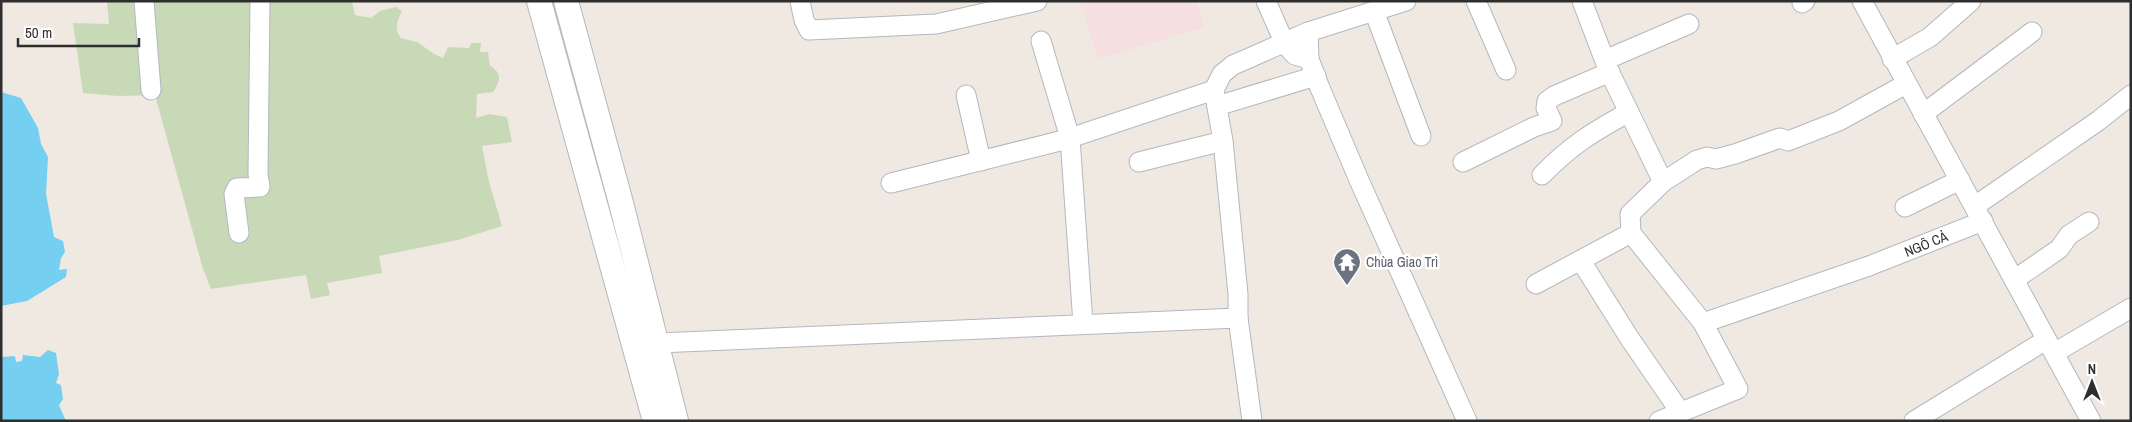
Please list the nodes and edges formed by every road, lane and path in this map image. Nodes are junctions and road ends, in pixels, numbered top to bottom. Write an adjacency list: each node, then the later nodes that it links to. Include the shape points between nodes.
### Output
1 (144, 1): 25 (street)
2 (260, 1): 44 (street, via 260,187 237,188 234,194)
3 (539, 1): 54 (street)
4 (566, 1): 53 (street)
5 (800, 1): 13 (street, via 809,30 936,24)
6 (1038, 1): 13 (street)
7 (1266, 1): 19 (street)
8 (1406, 1): 14 (street)
9 (1476, 1): 23 (street)
10 (1582, 1): 21 (street)
11 (1862, 1): 20 (street, via 1871,25)
12 (1972, 1): 20 (street, via 1930,37)
13 (1018, 4)
14 (1374, 11): 16 (street); 31 (street)
15 (1689, 24): 21 (street)
16 (1308, 32): 19 (street); 22 (street)
17 (2032, 32): 30 (street)
18 (1041, 42): 32 (street)
19 (1285, 44): 22 (street); 28 (street, via 1233,65 1222,74)
20 (1892, 60): 24 (street)
21 (1607, 66): 29 (street); 36 (street, via 1547,101 1546,108 1552,121)
22 (1312, 68): 28 (street); 60 (street)
23 (1506, 70)
24 (1906, 84): 30 (street); 39 (street, via 1839,121 1788,141 1780,138 1735,154 1697,160)
25 (151, 90)
26 (966, 95): 34 (street)
27 (2131, 95): 42 (street, NGÕ CẢ)
28 (1216, 98): 32 (street); 33 (street)
29 (1629, 112): 37 (street, via 1582,139); 39 (street)
30 (1924, 114): 38 (street)
31 (1421, 136)
32 (1070, 138): 34 (street); 52 (street)
33 (1223, 141): 35 (street); 50 (street)
34 (981, 161): 40 (street)
35 (1138, 162)
36 (1463, 162)
37 (1542, 175)
38 (1960, 180): 41 (street); 42 (street)
39 (1663, 182): 45 (street, via 1630,214)
40 (891, 183)
41 (1905, 207)
42 (1979, 214): 47 (street); 51 (street, NGÕ CẢ, via 1869,266)
43 (2089, 222): 47 (street, via 2069,235 2059,249)
44 (239, 233)
45 (1631, 233): 46 (street); 51 (street)
46 (1581, 261): 48 (street); 56 (street)
47 (2014, 280): 55 (street)
48 (1536, 284)
49 (2130, 310): 55 (street)
50 (1238, 318): 52 (street); 59 (street)
51 (1703, 323): 56 (street, via 1738,389)
52 (1083, 324): 53 (street)
53 (658, 343): 54 (street); 58 (street)
54 (634, 346): 57 (street)
55 (2050, 347): 62 (street); 63 (street)
56 (1681, 412): 61 (street)
57 (655, 421)
58 (676, 421)
59 (1252, 421)
60 (1467, 421)
61 (1659, 421)
62 (1914, 421)
63 (2091, 421)

